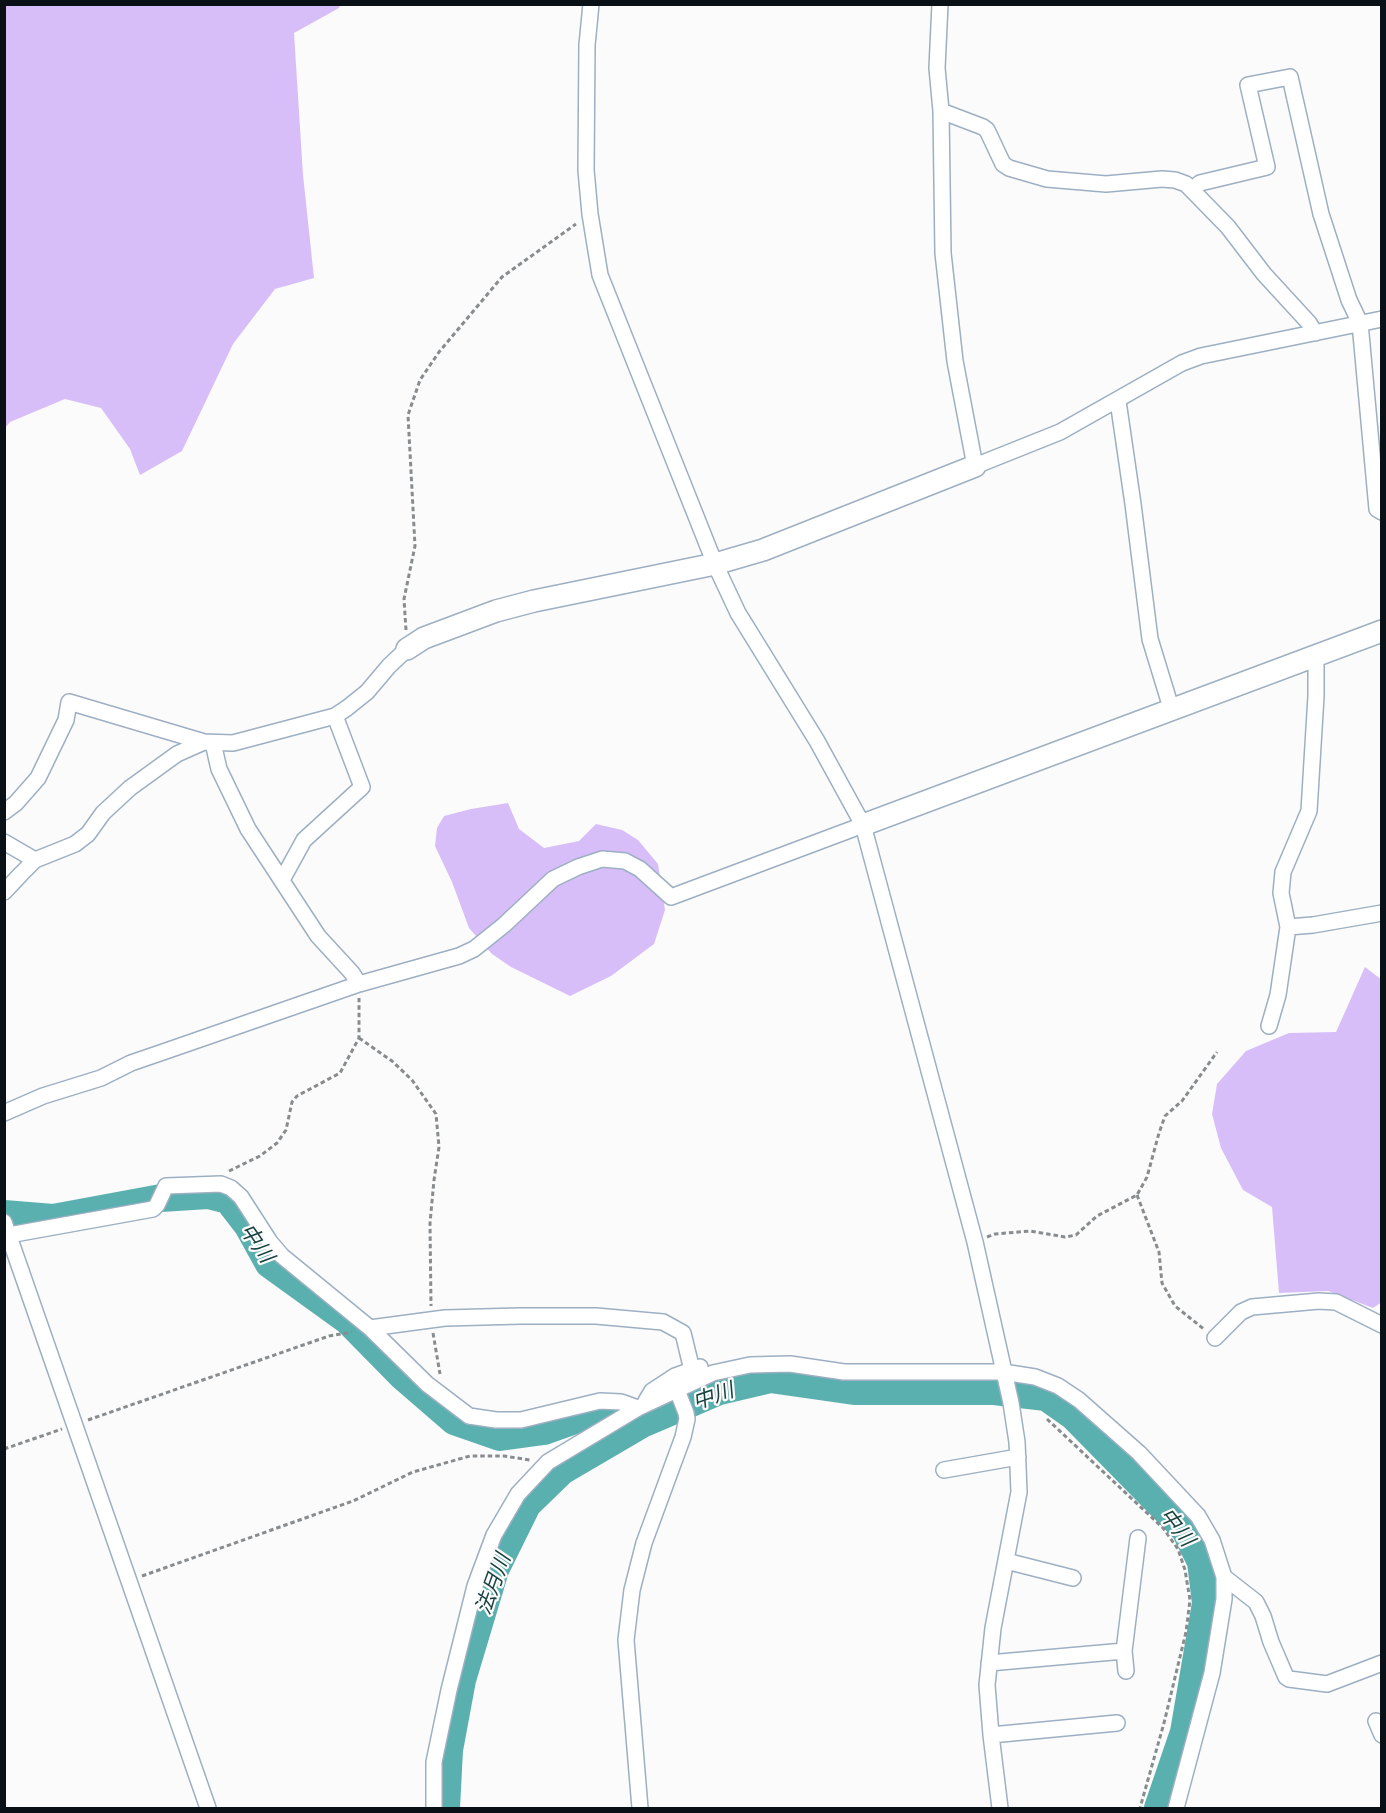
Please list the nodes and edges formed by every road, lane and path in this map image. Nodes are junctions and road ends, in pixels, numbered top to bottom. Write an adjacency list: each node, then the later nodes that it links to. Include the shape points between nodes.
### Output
1 (591, 4): 5 (street, via 586,147)
2 (940, 4): 3 (street, via 937,68)
3 (941, 111): 4 (street, via 987,130 1003,164 1009,168 1047,179 1106,184 1176,180); 10 (street, via 943,253 955,361)
4 (1192, 190): 7 (street, via 1200,183 1268,167 1248,85 1290,77 1321,214 1348,300); 8 (street, via 1228,227)
5 (590, 214): 12 (street, via 600,275); 14 (path, via 502,277 420,380 408,415 415,546 404,599)
6 (1382, 319): 7 (street)
7 (1360, 322): 8 (street); 11 (street, via 1377,509)
8 (1315, 333): 9 (street, via 1201,356 1161,373)
9 (1118, 401): 10 (street, via 1060,432); 16 (street, via 1150,639)
10 (975, 466): 12 (street, via 763,550)
11 (1382, 512)
12 (715, 564): 14 (street, via 496,611 424,638); 20 (street, via 738,613 817,741)
13 (1382, 631): 15 (street)
14 (407, 649): 17 (street, via 367,692)
15 (1316, 656): 16 (street); 26 (street, via 1309,811 1283,872 1281,893)
16 (1172, 711): 20 (street)
17 (335, 716): 18 (street, via 233,743); 23 (street, via 362,787 304,840)
18 (208, 743): 19 (street, via 69,702 66,720 38,778); 22 (street, via 177,754 130,788 75,844); 23 (street, via 248,830)
19 (4, 812)
20 (863, 825): 27 (street, via 671,897 640,869 625,861 603,859 554,879 474,949); 35 (street)
21 (4, 842): 22 (street)
22 (36, 860): 24 (street)
23 (282, 880): 27 (street, via 318,936)
24 (4, 892)
25 (1382, 913): 26 (street)
26 (1288, 927): 28 (street)
27 (359, 984): 29 (path); 31 (street, via 131,1063)
28 (1269, 1026)
29 (359, 1038): 32 (path, via 340,1073 292,1102 286,1130 277,1143); 36 (path, via 392,1060 436,1114 439,1147 430,1223)
30 (1217, 1052): 33 (path, via 1182,1101 1165,1116 1147,1177)
31 (4, 1113)
32 (228, 1171)
33 (1137, 1195): 35 (path, via 1097,1216 1076,1234 1065,1237 1030,1231 995,1234); 40 (path, via 1159,1252 1162,1283 1175,1306)
34 (7, 1229): 38 (street, via 153,1209 166,1186 221,1184 241,1197 282,1256); 47 (street)
35 (975, 1242): 43 (street)
36 (431, 1320): 38 (street); 42 (street, via 596,1316 663,1322 683,1333); 45 (path, via 441,1380)
37 (1382, 1325): 40 (street, via 1335,1302 1319,1301 1252,1307 1241,1312)
38 (370, 1328): 45 (street)
39 (350, 1332): 47 (path)
40 (1215, 1338)
41 (761, 1364): 42 (street, via 734,1358); 43 (street, via 844,1372); 44 (street, via 713,1373)
42 (692, 1370): 46 (street, via 652,1391)
43 (1004, 1376): 49 (street); 54 (street, via 1035,1377 1058,1386 1139,1452 1198,1516 1212,1540)
44 (679, 1393): 46 (street); 65 (street, via 687,1419 644,1543 632,1590 626,1640)
45 (449, 1401): 46 (street, via 469,1416 496,1420 521,1420 600,1401)
46 (640, 1407): 50 (street)
47 (76, 1425): 48 (path); 56 (street)
48 (4, 1449)
49 (1018, 1457): 51 (street); 53 (street, via 1019,1492)
50 (548, 1462): 56 (path, via 470,1456 413,1472 353,1501); 64 (street, via 512,1504 494,1535 475,1586 434,1762)
51 (944, 1470)
52 (1138, 1538): 57 (street)
53 (1006, 1561): 55 (street); 58 (street)
54 (1224, 1577): 59 (street, via 1256,1602 1289,1679 1327,1684); 67 (street, via 1212,1673)
55 (1073, 1578)
56 (129, 1581): 63 (street)
57 (1124, 1651): 58 (street); 60 (street)
58 (989, 1663): 62 (street)
59 (1382, 1663)
60 (1126, 1671)
61 (1117, 1723): 62 (street)
62 (991, 1735): 66 (street)
63 (208, 1809)
64 (434, 1809)
65 (640, 1809)
66 (1000, 1809)
67 (1176, 1809)

